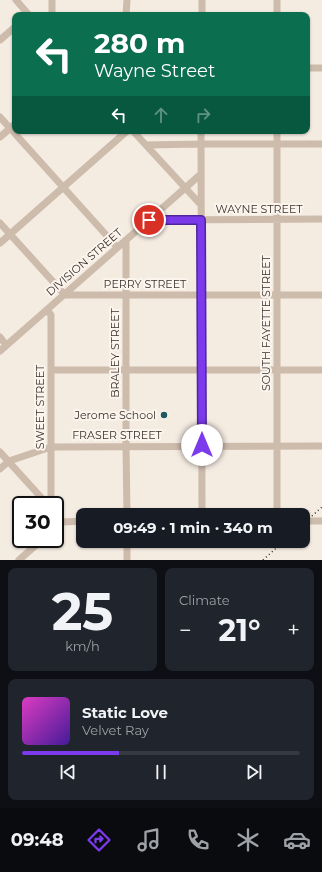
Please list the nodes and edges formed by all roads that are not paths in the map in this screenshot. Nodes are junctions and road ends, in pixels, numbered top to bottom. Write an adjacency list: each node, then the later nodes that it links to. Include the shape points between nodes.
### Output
1 (16, 0): 6 (street)
2 (52, 0): 7 (street)
3 (127, 0): 8 (street)
4 (202, 0): 9 (street)
5 (277, 0): 10 (street)
6 (26, 12)
7 (52, 12)
8 (126, 12)
9 (202, 12)
10 (277, 12)
11 (12, 30): 12 (street)
12 (0, 40)
13 (310, 68): 14 (street)
14 (322, 68)
15 (0, 117): 16 (street)
16 (12, 126): 22 (street)
17 (19, 134): 28 (street)
18 (125, 134): 28 (street)
19 (136, 134): 26 (street)
20 (201, 134): 23 (street)
21 (277, 134): 24 (street, SOUTH FAYETTE STREET)
22 (0, 137)
23 (201, 144): 24 (street); 26 (street); 27 (street)
24 (277, 144): 25 (street); 34 (street, SOUTH FAYETTE STREET)
25 (322, 144)
26 (146, 145): 29 (street)
27 (201, 174): 29 (street, DIVISION STREET); 30 (street)
28 (64, 187): 36 (street); 39 (street)
29 (185, 188): 30 (street); 32 (street, DIVISION STREET)
30 (201, 205): 33 (street)
31 (322, 219): 34 (street, WAYNE STREET)
32 (149, 220): 33 (street, WAYNE STREET); 37 (street, DIVISION STREET)
33 (201, 220): 34 (street, WAYNE STREET); 42 (street)
34 (277, 220): 43 (street, SOUTH FAYETTE STREET)
35 (0, 223): 36 (street)
36 (10, 234): 38 (street); 40 (street)
37 (126, 240): 39 (street, DIVISION STREET); 41 (street, BRALEY STREET)
38 (0, 243)
39 (117, 247): 40 (street, DIVISION STREET)
40 (65, 294): 41 (street, PERRY STREET); 45 (street, DIVISION STREET)
41 (126, 295): 42 (street, PERRY STREET); 50 (street, BRALEY STREET)
42 (201, 295): 43 (street, PERRY STREET); 51 (street)
43 (276, 295): 44 (street, PERRY STREET); 52 (street, SOUTH FAYETTE STREET)
44 (322, 295)
45 (46, 310): 47 (street, DIVISION STREET); 49 (street, SWEET STREET, via 51,315)
46 (0, 337): 47 (street)
47 (6, 345): 48 (street, DIVISION STREET)
48 (0, 351)
49 (51, 370): 50 (street); 58 (street, SWEET STREET)
50 (126, 370): 51 (street); 55 (street, BRALEY STREET)
51 (201, 370): 52 (street); 54 (street)
52 (277, 370): 53 (street); 56 (street, SOUTH FAYETTE STREET)
53 (322, 370)
54 (202, 445): 55 (street, FRASER STREET); 56 (street, FRASER STREET); 65 (street)
55 (126, 446): 58 (street, FRASER STREET); 64 (street, BRALEY STREET)
56 (277, 446): 57 (street, FRASER STREET); 66 (street, SOUTH FAYETTE STREET)
57 (322, 446)
58 (51, 447): 60 (street, FRASER STREET); 63 (street, SWEET STREET)
59 (0, 452): 60 (street)
60 (9, 461): 61 (street); 62 (street)
61 (0, 469)
62 (40, 496)
63 (51, 496)
64 (127, 508)
65 (202, 508)
66 (277, 508)
67 (76, 521): 70 (street)
68 (310, 521): 69 (street)
69 (322, 521)
70 (64, 522)
71 (33, 548): 74 (street)
72 (127, 548): 73 (street)
73 (127, 559)
74 (19, 560)

